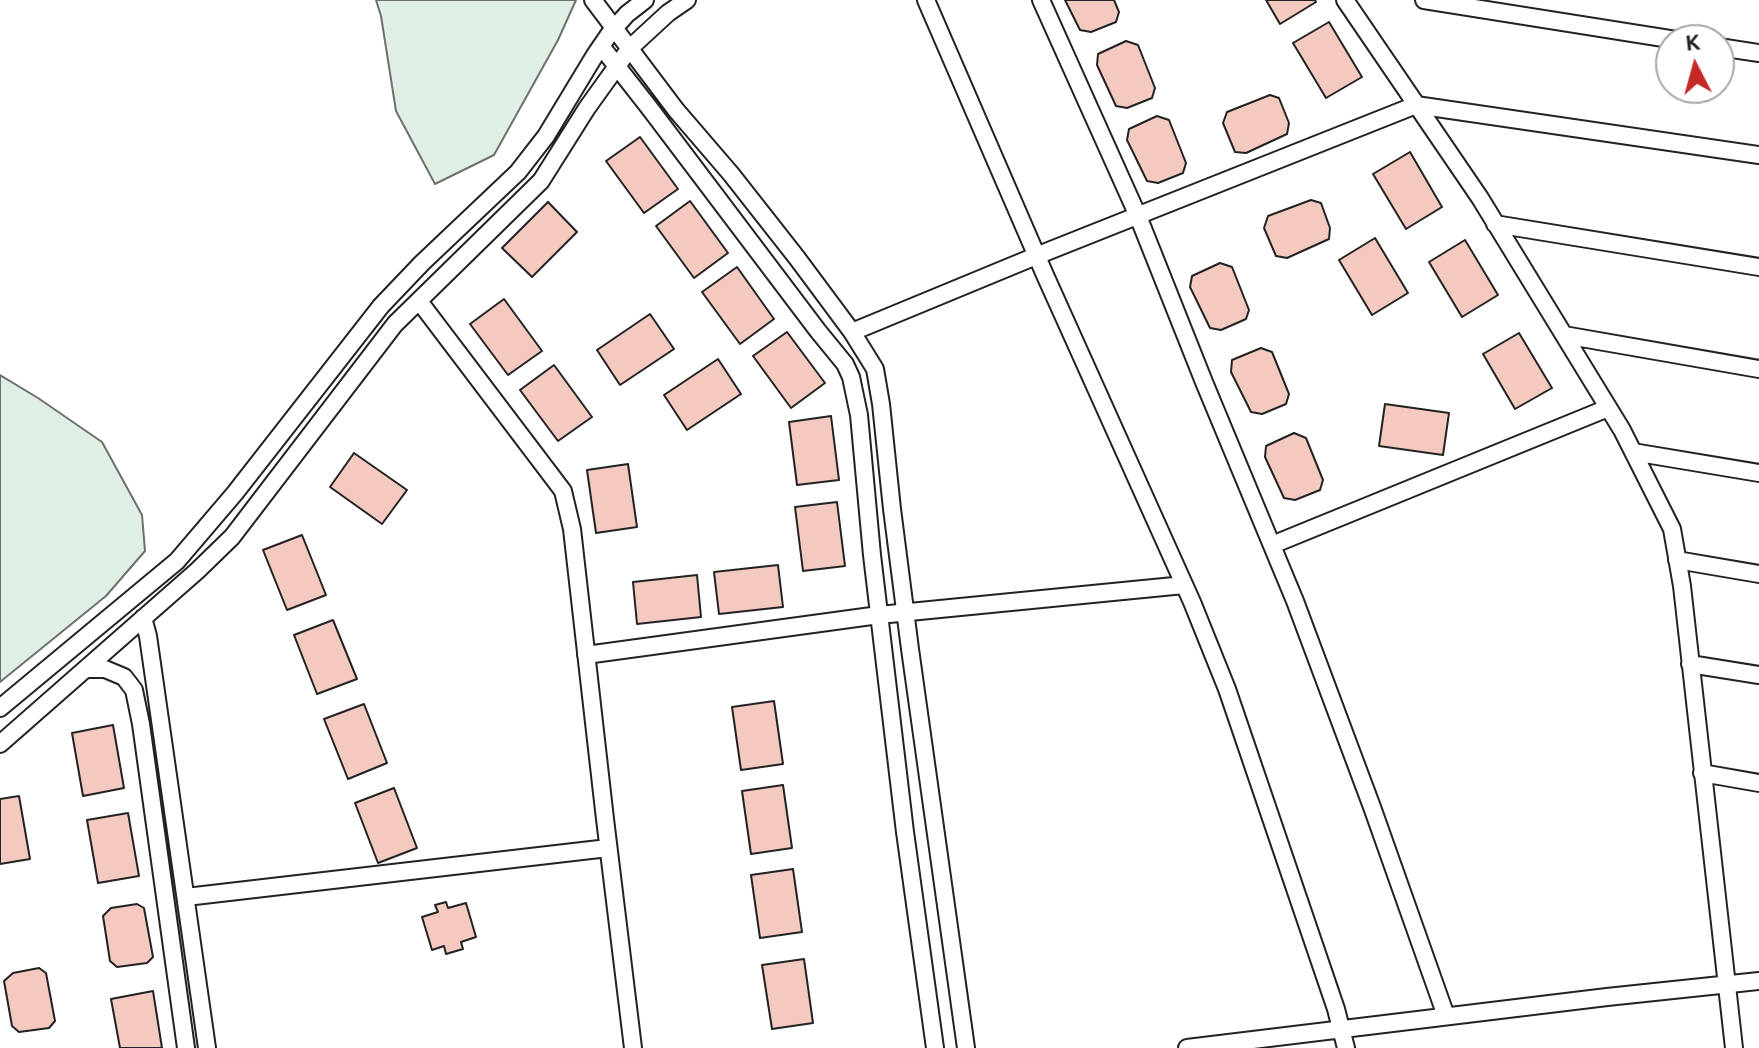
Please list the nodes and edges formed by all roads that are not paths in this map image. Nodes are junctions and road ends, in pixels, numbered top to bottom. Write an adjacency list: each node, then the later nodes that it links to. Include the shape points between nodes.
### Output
1 (593, 0): 8 (street)
2 (645, 0): 8 (street)
3 (687, 0): 11 (street)
4 (926, 0): 19 (street)
5 (1041, 0): 17 (street)
6 (1345, 0): 15 (street)
7 (1424, 0): 9 (street)
8 (615, 28): 10 (street); 11 (street)
9 (1655, 37)
10 (601, 46): 14 (street); 39 (street, via 518,172 381,306 177,561)
11 (630, 48): 14 (street); 22 (street)
12 (1735, 49): 13 (street)
13 (1759, 53)
14 (617, 67): 21 (street, via 541,181); 33 (street, via 845,364 859,415)
15 (1416, 105): 16 (street); 17 (street); 18 (street)
16 (1759, 155)
17 (1138, 216): 19 (street); 28 (street)
18 (1495, 224): 20 (street); 23 (street)
19 (1036, 256): 22 (street); 31 (street)
20 (1759, 267)
21 (419, 301): 34 (street, via 395,324 232,537); 35 (street, via 563,491)
22 (852, 332): 32 (street, via 875,369)
23 (1564, 335): 24 (street); 25 (street)
24 (1759, 369)
25 (1608, 408): 26 (street); 28 (street)
26 (1633, 452): 27 (street); 29 (street, via 1672,529)
27 (1759, 473)
28 (1272, 545): 47 (street)
29 (1677, 560): 30 (street); 36 (street)
30 (1759, 574)
31 (1184, 585): 32 (street); 48 (street, via 1227,689)
32 (906, 614): 33 (street); 53 (street)
33 (879, 615): 35 (street); 52 (street)
34 (143, 618): 37 (street); 44 (street)
35 (586, 655): 43 (street)
36 (1690, 664): 38 (street); 41 (street)
37 (86, 669): 40 (street); 49 (street, via 124,677 134,690)
38 (1759, 675)
39 (0, 708)
40 (0, 744)
41 (1702, 773): 42 (street); 46 (street)
42 (1759, 783)
43 (608, 848): 44 (street); 51 (street)
44 (186, 897): 50 (street)
45 (1759, 981): 46 (street)
46 (1726, 984): 47 (street); 56 (street)
47 (1446, 1016): 48 (street)
48 (1341, 1029): 54 (street); 55 (street)
49 (186, 1048)
50 (207, 1048)
51 (633, 1048)
52 (935, 1048)
53 (966, 1048)
54 (1187, 1048)
55 (1346, 1048)
56 (1734, 1048)

